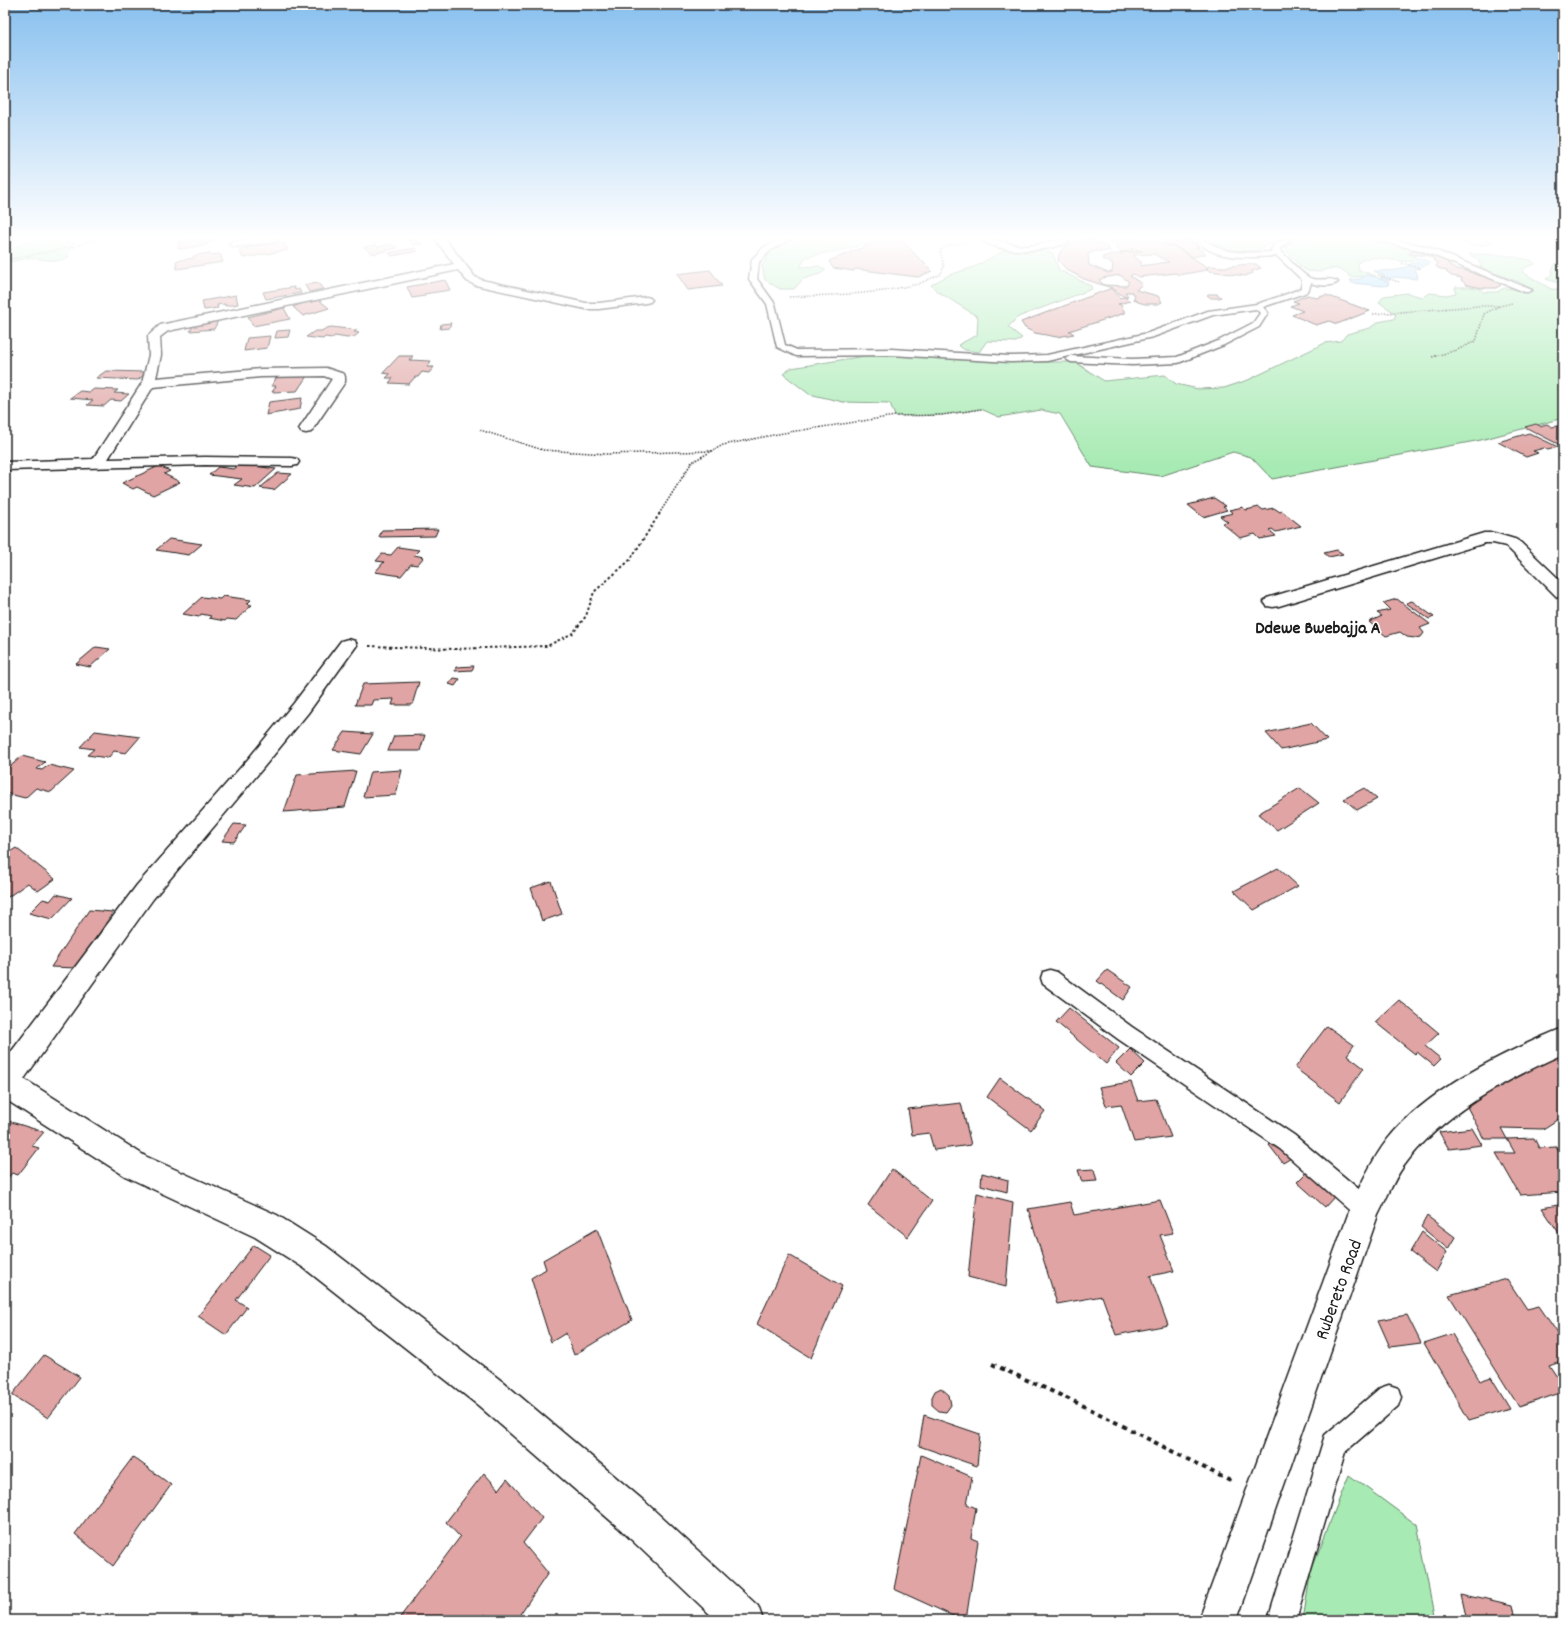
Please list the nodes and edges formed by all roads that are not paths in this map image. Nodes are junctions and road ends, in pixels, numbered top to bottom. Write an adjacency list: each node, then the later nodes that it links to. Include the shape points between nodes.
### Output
1 (227, 315): 6 (street, via 164,328 154,336 155,355)
2 (774, 315): 5 (lane, via 782,347 796,353 891,352 1010,359)
3 (1206, 315): 5 (lane, via 1150,335)
4 (1263, 315): 5 (lane, via 1256,325 1221,343 1178,360 1132,362)
5 (1047, 358)
6 (149, 383): 7 (street, via 261,373 335,374 339,377 338,382); 9 (street)
7 (306, 429)
8 (292, 462): 9 (street)
9 (98, 463): 10 (street)
10 (5, 466)
11 (1563, 593): 12 (street, via 1512,543 1484,538)
12 (1273, 602)
13 (348, 645): 16 (street, via 256,763 145,892)
14 (1050, 978): 17 (lane, via 1125,1033 1287,1142)
15 (1563, 1041): 17 (street, Rubereto Road, via 1510,1065 1466,1090 1420,1125 1392,1157)
16 (5, 1083): 19 (street, via 135,1166 266,1226 315,1257 491,1394 630,1514)
17 (1365, 1209): 20 (street, Rubereto Road)
18 (1389, 1397): 21 (lane, via 1334,1444)
19 (744, 1620)
20 (1218, 1620)
21 (1282, 1620)

